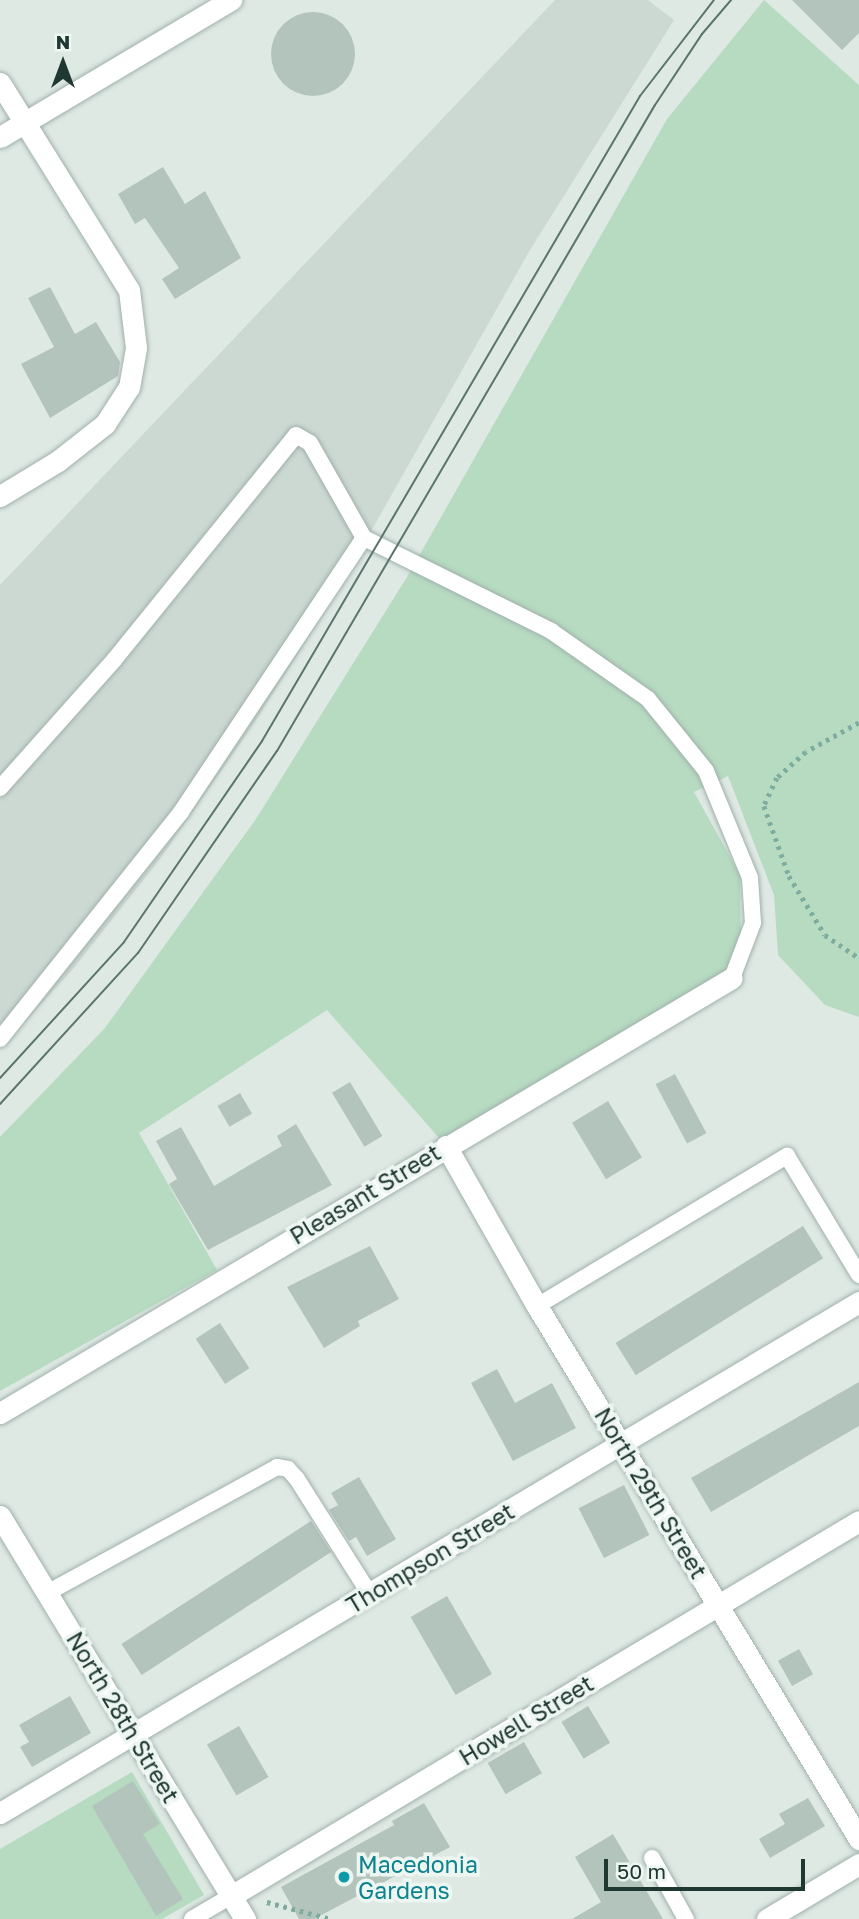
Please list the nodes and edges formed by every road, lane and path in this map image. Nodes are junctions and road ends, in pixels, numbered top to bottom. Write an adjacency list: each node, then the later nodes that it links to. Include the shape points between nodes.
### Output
1 (231, 0): 3 (street)
2 (0, 83): 3 (street)
3 (25, 122): 4 (street); 5 (street, via 129,290 134,316 133,364 129,387 105,424 58,461)
4 (0, 137)
5 (0, 496)
6 (364, 538): 8 (lane, via 310,443 296,435 114,660); 10 (lane, via 551,631 648,699 706,771 750,878 753,923 741,965); 11 (lane, via 181,812)
7 (859, 723): 9 (path, via 806,752 777,778 764,807 789,876 825,935)
8 (0, 788)
9 (859, 958)
10 (732, 978): 12 (street, Pleasant Street)
11 (0, 1039)
12 (446, 1146): 15 (street, North 29th Street); 16 (street, Pleasant Street)
13 (859, 1275): 15 (lane, via 787,1156)
14 (859, 1302): 17 (street, Thompson Street)
15 (537, 1306): 17 (street, North 29th Street)
16 (0, 1413)
17 (623, 1443): 21 (street, Thompson Street); 22 (street, North 29th Street)
18 (0, 1516): 20 (street, North 28th Street)
19 (859, 1521): 22 (street, Howell Street)
20 (47, 1593): 21 (lane, via 277,1467 288,1469 297,1479); 23 (street, North 28th Street)
21 (369, 1593): 23 (street, Thompson Street)
22 (718, 1606): 25 (street, North 29th Street); 28 (street, Howell Street)
23 (132, 1733): 24 (street, Thompson Street); 28 (street, North 28th Street)
24 (0, 1813)
25 (859, 1839)
26 (652, 1858): 32 (lane)
27 (859, 1864): 33 (street)
28 (242, 1897): 29 (lane, Howell Street); 30 (street, North 28th Street); 31 (path)
29 (192, 1919)
30 (245, 1919)
31 (331, 1919)
32 (686, 1919)
33 (767, 1919)

